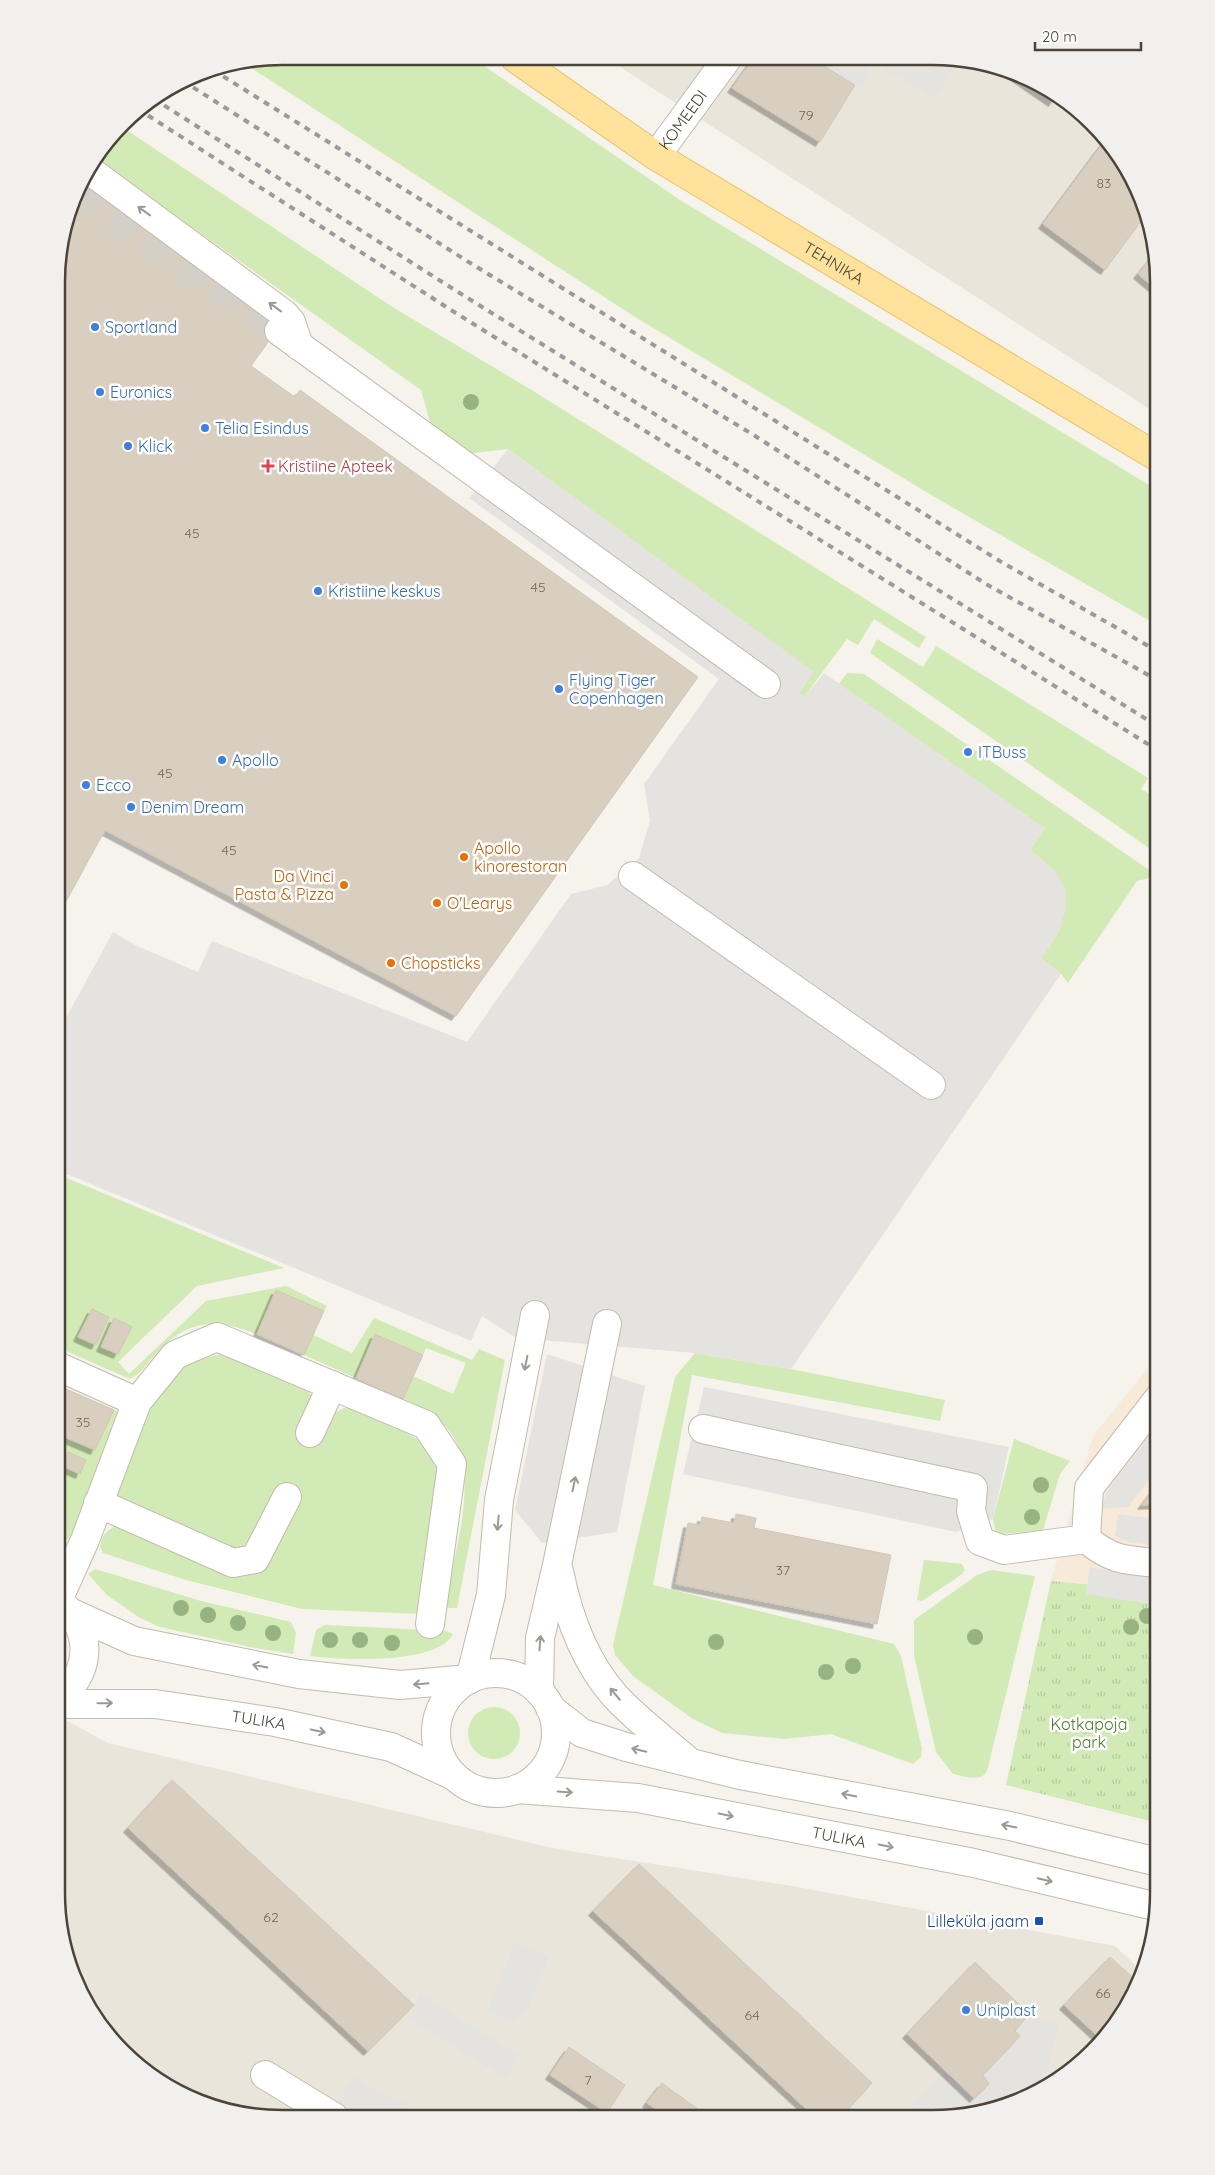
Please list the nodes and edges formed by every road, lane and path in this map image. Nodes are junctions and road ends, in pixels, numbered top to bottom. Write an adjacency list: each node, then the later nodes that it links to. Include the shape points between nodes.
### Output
1 (525, 65): 3 (main road, TEHNIKA)
2 (723, 65): 3 (street, KOMEEDI)
3 (656, 156): 5 (main road, TEHNIKA)
4 (94, 174): 6 (street, one-way to 4, via 289,339 291,322 284,314)
5 (1150, 453)
6 (766, 684)
7 (633, 876): 8 (street)
8 (931, 1085)
9 (535, 1315): 26 (street, one-way to 26, via 499,1500 491,1595)
10 (607, 1324): 21 (street, one-way to 10)
11 (65, 1370): 13 (street)
12 (332, 1385): 13 (street, via 218,1336 174,1354); 16 (street); 25 (street, via 426,1425 452,1464)
13 (137, 1402): 18 (street)
14 (1150, 1409): 19 (street, via 1089,1488)
15 (703, 1430): 19 (street, via 973,1488 971,1510 980,1541 1004,1550)
16 (310, 1433)
17 (287, 1497): 18 (street, via 255,1559 233,1563)
18 (98, 1503): 22 (street)
19 (1086, 1540): 20 (street, via 1120,1560)
20 (1150, 1562)
21 (558, 1565): 28 (street, one-way to 21, via 540,1638); 30 (street, one-way to 21, via 614,1696 584,1651 566,1607)
22 (65, 1598)
23 (65, 1605): 26 (street, one-way to 23, via 400,1685 299,1674 134,1641)
24 (65, 1607): 27 (street, via 83,1633 85,1655 79,1676)
25 (430, 1624)
26 (470, 1679): 28 (street, via 506,1674 524,1680); 31 (street, via 454,1690 436,1722 436,1742)
27 (65, 1694)
28 (545, 1700): 30 (street, one-way to 28, via 626,1747 582,1732); 32 (street, via 555,1727 554,1747 547,1765)
29 (65, 1704): 31 (street, TULIKA, one-way to 31, via 155,1704 276,1722 391,1747)
30 (690, 1762): 33 (street, one-way to 30, via 1001,1824 740,1775)
31 (452, 1775): 32 (street, via 480,1791 497,1793)
32 (517, 1789): 35 (street, TULIKA, one-way to 35, via 638,1798 974,1863)
33 (1117, 1852): 34 (street); 35 (street)
34 (1150, 1860)
35 (1103, 1894): 36 (street, TULIKA)
36 (1150, 1906)
37 (265, 2076): 38 (street)
38 (322, 2110)

